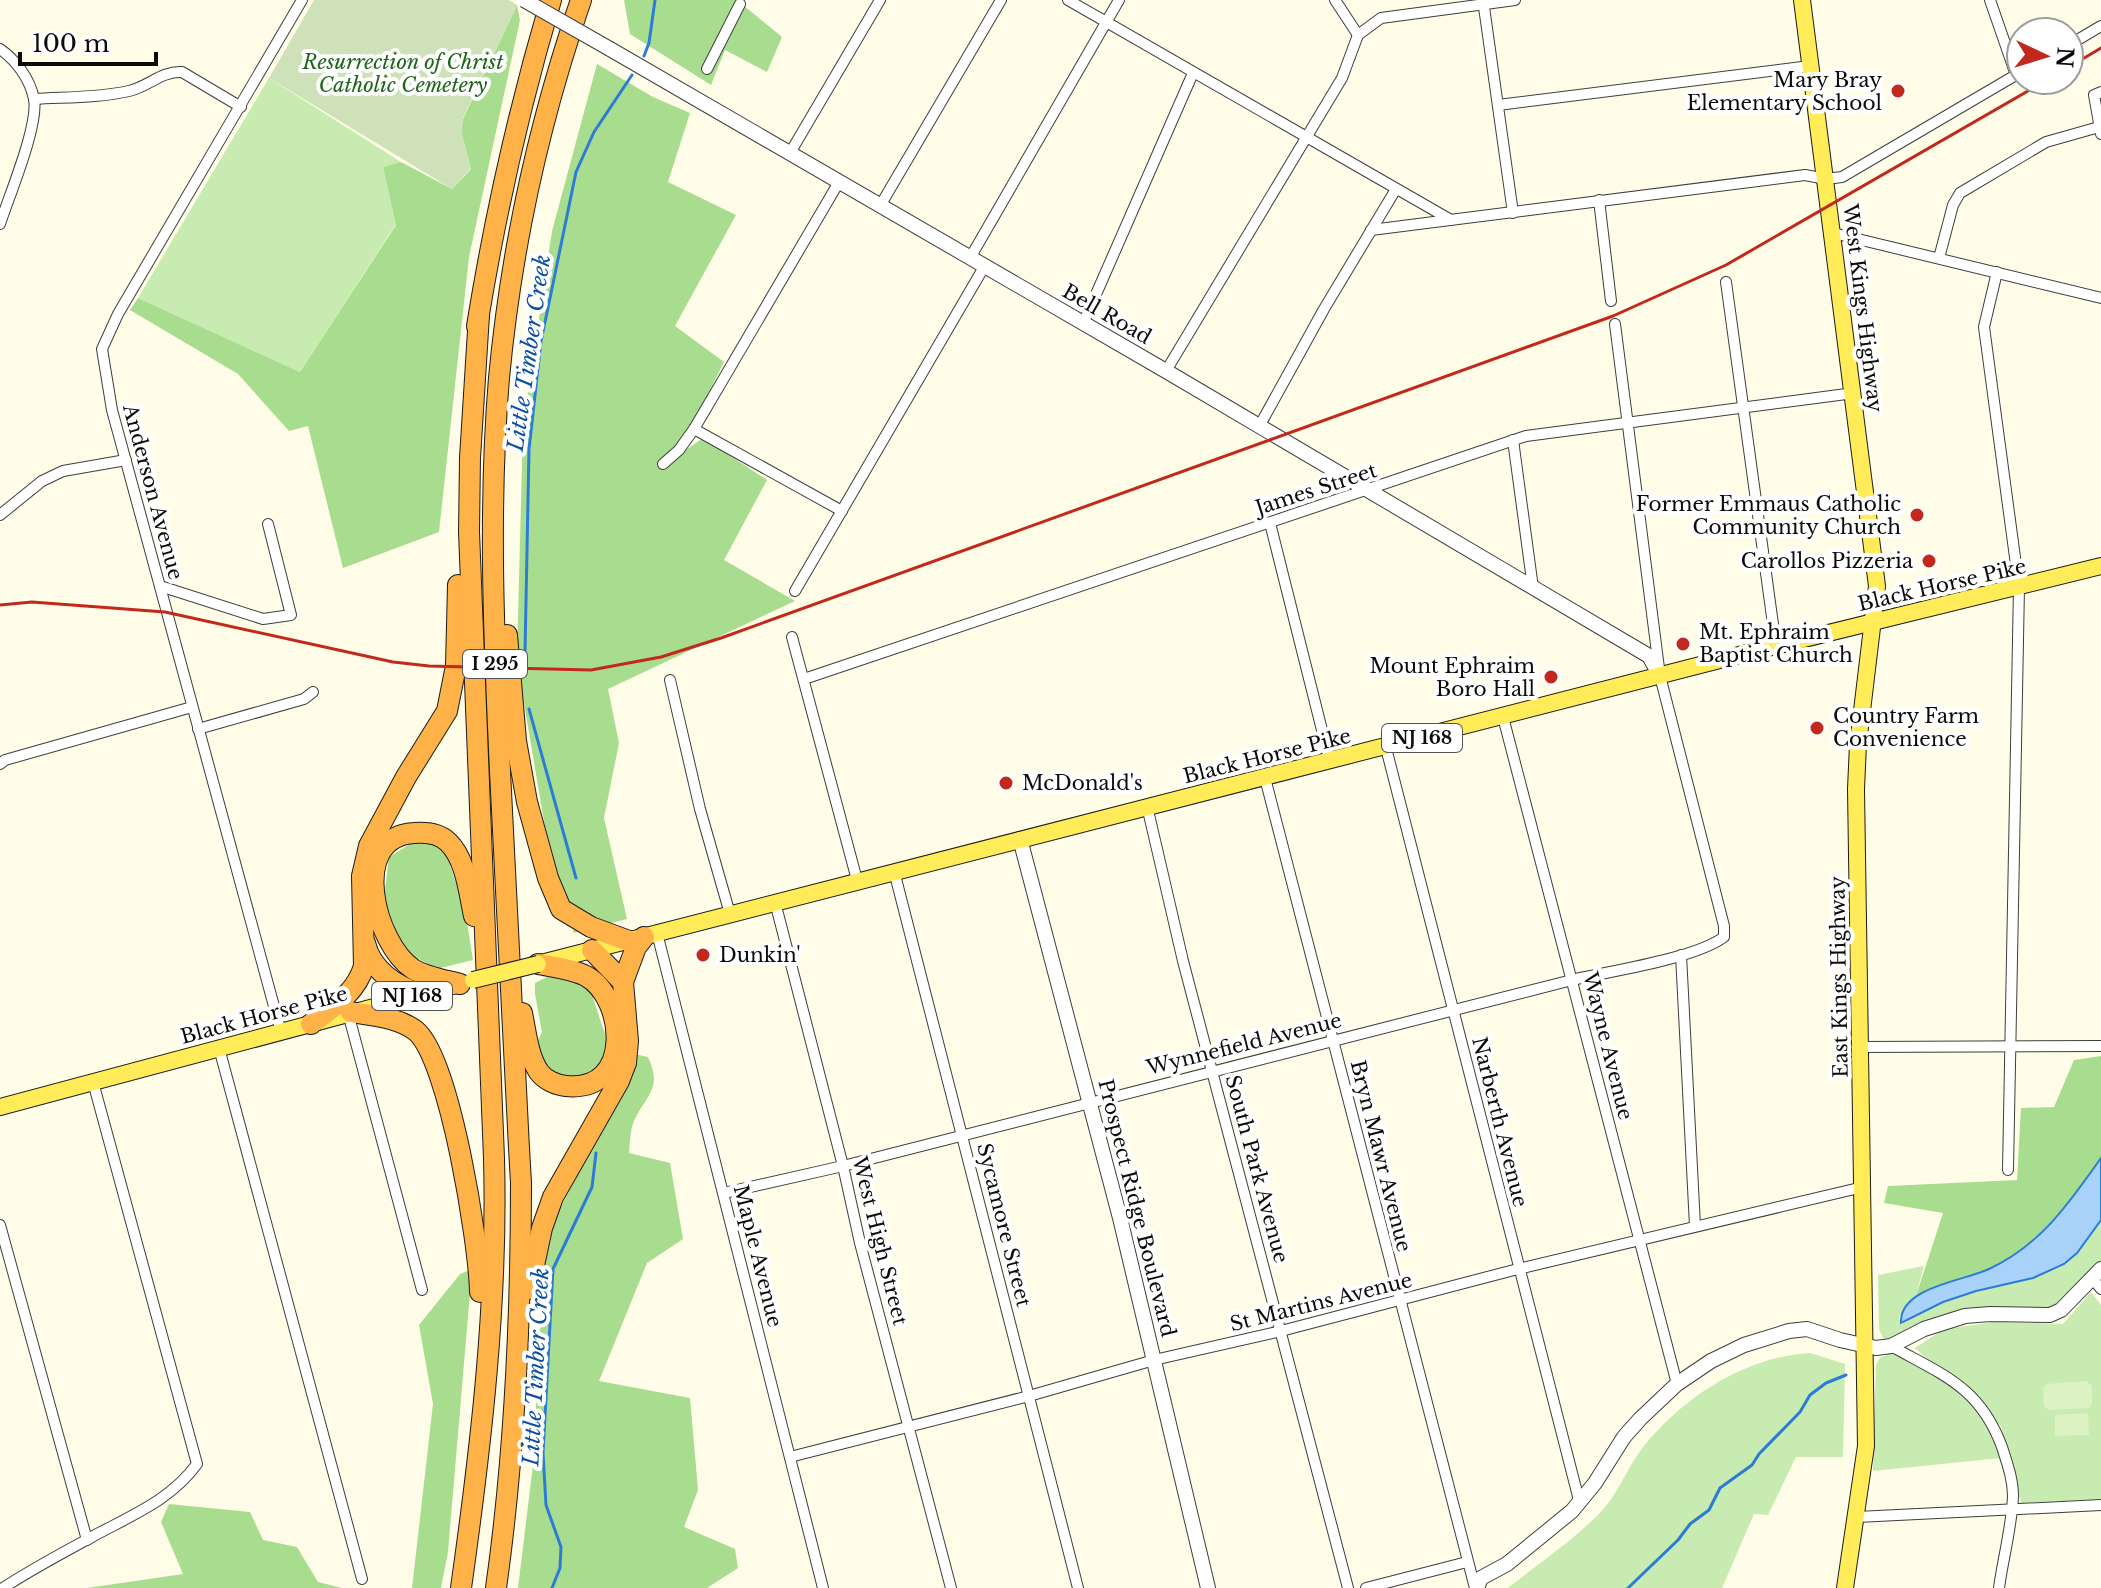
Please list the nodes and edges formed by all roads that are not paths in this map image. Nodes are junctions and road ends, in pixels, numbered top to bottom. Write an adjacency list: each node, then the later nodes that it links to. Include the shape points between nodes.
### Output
1 (302, 0): 26 (street, Anderson Avenue)
2 (524, 0): 29 (street, Bell Road, bridge)
3 (551, 0): 49 (highway, I 295, via 510,149)
4 (581, 0): 61 (highway, I 295, via 537,151 521,228 502,352)
5 (880, 0): 29 (street)
6 (1001, 0): 36 (street)
7 (1068, 0): 15 (street)
8 (1119, 0): 15 (street)
9 (1335, 0): 16 (street)
10 (1515, 0): 13 (street)
11 (1802, 0): 19 (main road, West Kings Highway)
12 (1990, 0): 17 (street)
13 (1483, 2): 16 (street, via 1381,18); 25 (street)
14 (740, 4): 20 (street)
15 (1106, 22): 21 (street); 42 (street)
16 (1358, 35): 28 (street, via 1342,78)
17 (2005, 40)
18 (0, 49): 24 (street, via 17,63)
19 (1810, 66): 25 (street); 30 (main road, West Kings Highway)
20 (707, 69)
21 (1193, 73): 28 (street); 50 (street)
22 (2005, 82): 30 (street, via 1842,177)
23 (2098, 94): 27 (street)
24 (34, 99): 26 (street, via 126,92 182,72); 33 (street, via 33,122)
25 (1498, 105): 37 (street)
26 (241, 107): 59 (street, Anderson Avenue, via 102,349)
27 (2100, 131): 43 (street, via 2046,142 1960,193)
28 (1305, 137): 34 (street); 52 (street)
29 (790, 153): 32 (street, Bell Road)
30 (1826, 179): 35 (street, via 1805,175); 41 (main road, West Kings Highway)
31 (0, 180): 33 (street)
32 (839, 182): 36 (street, Bell Road); 57 (street)
33 (13, 184): 39 (street)
34 (1396, 189): 38 (street); 40 (street)
35 (1599, 200): 37 (street); 48 (street)
36 (880, 206): 42 (street, Bell Road)
37 (1513, 213): 38 (street)
38 (1451, 220): 40 (street)
39 (0, 224)
40 (1371, 230): 56 (street)
41 (1833, 233): 43 (street); 53 (main road, West Kings Highway)
42 (970, 258): 44 (street, Bell Road)
43 (1939, 258): 45 (street)
44 (984, 267): 50 (street, Bell Road); 63 (street)
45 (1997, 272): 47 (street); 69 (street, via 1984,327)
46 (1726, 282): 54 (street)
47 (2101, 298)
48 (1611, 301)
49 (479, 315): 92 (highway, via 463,422 451,696 369,846 362,876); 106 (highway, I 295, via 469,532)
50 (1083, 324): 52 (street, Bell Road)
51 (1615, 324): 55 (street)
52 (1166, 371): 56 (street, Bell Road)
53 (1854, 393): 54 (street, James Street); 72 (main road, West Kings Highway, via 1877,586)
54 (1743, 406): 55 (street, James Street); 74 (street)
55 (1628, 422): 58 (street, James Street); 75 (street)
56 (1260, 425): 62 (street, Bell Road)
57 (694, 429): 60 (street); 63 (street)
58 (1513, 440): 62 (street, James Street); 70 (street)
59 (126, 460): 64 (street, via 63,471); 68 (street, Anderson Avenue)
60 (663, 464)
61 (493, 473): 93 (highway, I 295, via 492,574); 94 (highway, via 516,741 548,878 561,909 591,927)
62 (1369, 491): 65 (street, James Street); 70 (street, Bell Road)
63 (842, 511): 71 (street)
64 (0, 515)
65 (1270, 523): 76 (street, James Street); 83 (street)
66 (268, 524): 68 (street, via 291,615 263,619)
67 (2101, 567): 69 (main road, Black Horse Pike / NJ 168)
68 (160, 586): 79 (street, Anderson Avenue)
69 (2019, 587): 72 (main road, Black Horse Pike / NJ 168); 108 (street)
70 (1533, 588): 75 (street, Bell Road, via 1649,656)
71 (795, 591)
72 (1875, 621): 74 (main road, Black Horse Pike / NJ 168); 110 (main road, East Kings Highway, via 1856,781)
73 (792, 637): 76 (street)
74 (1776, 646): 75 (main road, Black Horse Pike / NJ 168)
75 (1660, 676): 80 (main road, Black Horse Pike / NJ 168); 96 (street, Wynnefield Avenue, via 1724,926 1724,937 1714,944)
76 (804, 679): 89 (street)
77 (670, 680): 91 (street)
78 (313, 692): 81 (street)
79 (192, 707): 81 (street, Anderson Avenue); 84 (street)
80 (1503, 717): 82 (main road, Black Horse Pike / NJ 168); 98 (street, Wayne Avenue)
81 (198, 729): 105 (street, Anderson Avenue)
82 (1386, 748): 83 (main road, Black Horse Pike / NJ 168); 102 (street, Narberth Avenue)
83 (1330, 762): 85 (main road, Black Horse Pike / NJ 168)
84 (0, 764)
85 (1265, 778): 86 (main road, Black Horse Pike / NJ 168); 107 (street, Bryn Mawr Avenue)
86 (1147, 806): 87 (main road, Black Horse Pike / NJ 168); 112 (street, South Park Avenue)
87 (1020, 839): 88 (main road, Black Horse Pike / NJ 168); 114 (street, Prospect Ridge Boulevard)
88 (894, 871): 89 (main road, Black Horse Pike / NJ 168); 116 (street, Sycamore Street)
89 (857, 880): 90 (main road, Black Horse Pike / NJ 168)
90 (775, 902): 91 (main road, Black Horse Pike / NJ 168); 117 (street, West High Street)
91 (730, 914): 94 (main road, Black Horse Pike / NJ 168)
92 (363, 931): 101 (highway, via 367,951 382,972 398,987); 104 (highway, via 360,979)
93 (508, 933): 97 (highway, via 531,1056 539,1071 559,1085 589,1086 603,1077 613,1058 614,1016 586,976); 129 (highway, I 295, via 521,1183)
94 (643, 937): 95 (main road, NJ 168); 100 (highway); 120 (street, Maple Avenue)
95 (592, 950): 97 (main road, NJ 168); 100 (highway)
96 (1681, 955): 98 (street, Wynnefield Avenue); 122 (street)
97 (538, 964): 99 (main road, Black Horse Pike / NJ 168, bridge)
98 (1572, 980): 102 (street, Wynnefield Avenue); 123 (street, Wayne Avenue)
99 (466, 982): 101 (main road, Black Horse Pike / NJ 168); 106 (highway, via 417,971 400,959 384,933 375,866 392,839 406,833 437,835 460,862 474,916)
100 (623, 982): 129 (highway, via 626,1063 553,1197)
101 (420, 994): 103 (main road, Black Horse Pike / NJ 168)
102 (1453, 1011): 107 (street, Wynnefield Avenue); 124 (street, Narberth Avenue)
103 (350, 1013): 104 (main road, Black Horse Pike / NJ 168); 126 (street); 132 (highway, via 388,1018 418,1033 441,1078 468,1185)
104 (311, 1024): 105 (main road, Black Horse Pike / NJ 168)
105 (281, 1032): 111 (main road, Black Horse Pike / NJ 168)
106 (488, 1039): 132 (highway, I 295, via 495,1192)
107 (1332, 1040): 112 (street, Wynnefield Avenue); 127 (street, Bryn Mawr Avenue)
108 (2011, 1046): 109 (street); 110 (street); 118 (street)
109 (2101, 1046)
110 (1860, 1047): 119 (main road, East Kings Highway)
111 (219, 1048): 113 (main road, Black Horse Pike / NJ 168); 144 (street)
112 (1212, 1070): 114 (street, Wynnefield Avenue); 128 (street, South Park Avenue)
113 (93, 1082): 115 (main road, Black Horse Pike / NJ 168); 142 (street, via 197,1464 158,1502)
114 (1090, 1102): 116 (street, Wynnefield Avenue); 133 (street, Prospect Ridge Boulevard)
115 (0, 1107)
116 (962, 1135): 117 (street, Wynnefield Avenue); 135 (street, Sycamore Street)
117 (843, 1166): 120 (street, Wynnefield Avenue); 136 (street, West High Street)
118 (2008, 1170)
119 (1863, 1187): 122 (street, St Martins Avenue); 130 (main road, East Kings Highway)
120 (724, 1193): 137 (street, Maple Avenue)
121 (0, 1225): 142 (street)
122 (1695, 1226): 123 (street, St Martins Avenue)
123 (1639, 1241): 124 (street, St Martins Avenue); 134 (street, Wayne Avenue)
124 (1518, 1269): 127 (street, St Martins Avenue); 138 (street, Narberth Avenue)
125 (2098, 1279): 131 (street, via 2050,1315 1965,1316)
126 (422, 1290)
127 (1399, 1301): 128 (street, St Martins Avenue); 143 (street, Bryn Mawr Avenue)
128 (1281, 1331): 133 (street, St Martins Avenue); 152 (street, South Park Avenue)
129 (519, 1338): 147 (highway, I 295, via 513,1455)
130 (1866, 1340): 131 (street); 134 (street, via 1807,1329 1789,1331 1744,1345); 141 (main road, East Kings Highway, via 1866,1446)
131 (1891, 1346): 140 (street, via 1951,1379 1982,1406 2008,1465)
132 (488, 1355): 146 (highway, I 295)
133 (1154, 1360): 135 (street, St Martins Avenue); 151 (street, Prospect Ridge Boulevard)
134 (1677, 1384): 138 (street, via 1624,1437)
135 (1029, 1396): 136 (street, St Martins Avenue); 150 (street, Sycamore Street)
136 (910, 1427): 137 (street, St Martins Avenue); 149 (street, West High Street)
137 (790, 1457): 148 (street, Maple Avenue)
138 (1580, 1504): 154 (street, via 1507,1564 1481,1578)
139 (2101, 1505): 140 (street)
140 (2010, 1510): 141 (street); 156 (street)
141 (1857, 1517): 155 (main road, East Kings Highway)
142 (87, 1540): 145 (street)
143 (1467, 1562): 153 (street); 154 (street, Bryn Mawr Avenue)
144 (362, 1579)
145 (3, 1588)
146 (461, 1588)
147 (496, 1588)
148 (823, 1588)
149 (951, 1588)
150 (1078, 1588)
151 (1208, 1588)
152 (1348, 1588)
153 (1366, 1588)
154 (1476, 1588)
155 (1845, 1588)
156 (1999, 1588)

